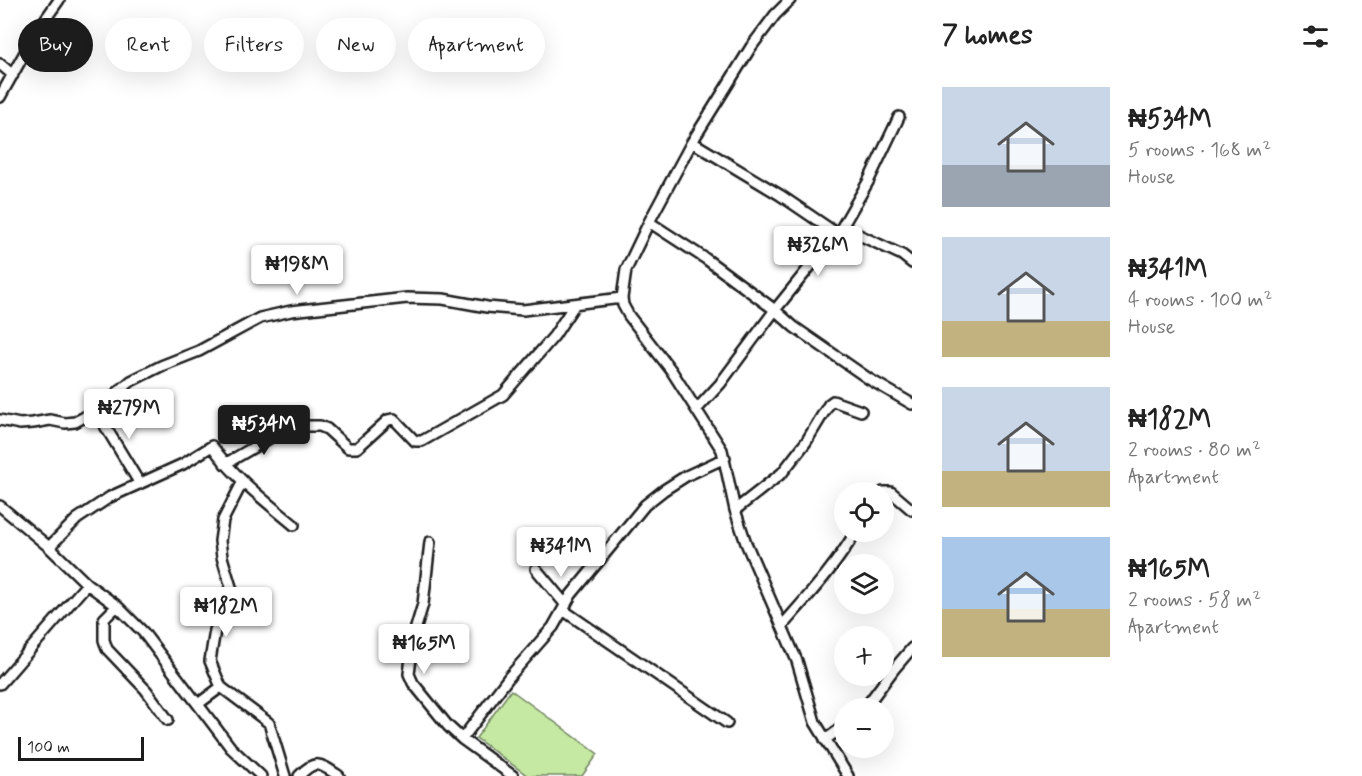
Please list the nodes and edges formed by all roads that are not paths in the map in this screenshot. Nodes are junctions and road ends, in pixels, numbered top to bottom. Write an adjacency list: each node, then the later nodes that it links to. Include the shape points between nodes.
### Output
1 (59, 0): 4 (street)
2 (790, 0): 7 (street, via 751,47)
3 (0, 64): 4 (street)
4 (13, 75): 5 (street)
5 (0, 97)
6 (899, 117): 9 (street, via 868,182)
7 (692, 142): 8 (street); 9 (street)
8 (650, 222): 11 (street, via 626,270); 13 (street)
9 (839, 230): 10 (street, via 902,255); 13 (street)
10 (912, 263)
11 (622, 298): 12 (street); 15 (street, via 629,316)
12 (575, 304): 16 (street, via 523,310 407,297 291,311 260,318 199,351 160,366 131,381); 20 (street, via 554,336 503,395 422,441 415,441 394,419 352,450 320,426 290,426)
13 (775, 310): 14 (street, via 859,372); 15 (street)
14 (912, 404)
15 (697, 409): 19 (street)
16 (96, 411): 18 (street, via 65,423 50,420 20,424); 22 (street)
17 (861, 411): 25 (street, via 833,401 829,404 786,468)
18 (0, 420)
19 (725, 458): 25 (street); 34 (street, via 686,476 645,505 571,595)
20 (225, 464): 21 (street); 22 (street, via 212,446)
21 (242, 483): 27 (street); 38 (street, via 221,528 222,556 234,606 214,630 211,642 210,661)
22 (140, 484): 30 (street, via 87,512)
23 (894, 495): 26 (street)
24 (0, 506): 30 (street)
25 (735, 510): 35 (street)
26 (912, 510)
27 (294, 525)
28 (430, 542): 44 (street, via 409,674)
29 (850, 542): 35 (street)
30 (49, 547): 32 (street)
31 (536, 569): 34 (street)
32 (87, 584): 33 (street); 37 (street)
33 (117, 606): 40 (street, via 143,632); 41 (street, via 104,619 107,649)
34 (565, 608): 42 (street); 44 (street)
35 (782, 626): 45 (street, via 815,722)
36 (912, 648): 39 (street)
37 (0, 684)
38 (221, 687): 40 (street); 47 (street, via 269,723)
39 (872, 698)
40 (198, 704): 46 (street, via 231,748)
41 (168, 720)
42 (727, 723)
43 (834, 733): 45 (street)
44 (462, 739): 50 (street)
45 (825, 740): 51 (street)
46 (261, 776)
47 (285, 776)
48 (299, 776): 49 (street, via 314,764)
49 (339, 776)
50 (513, 776)
51 (848, 776)

